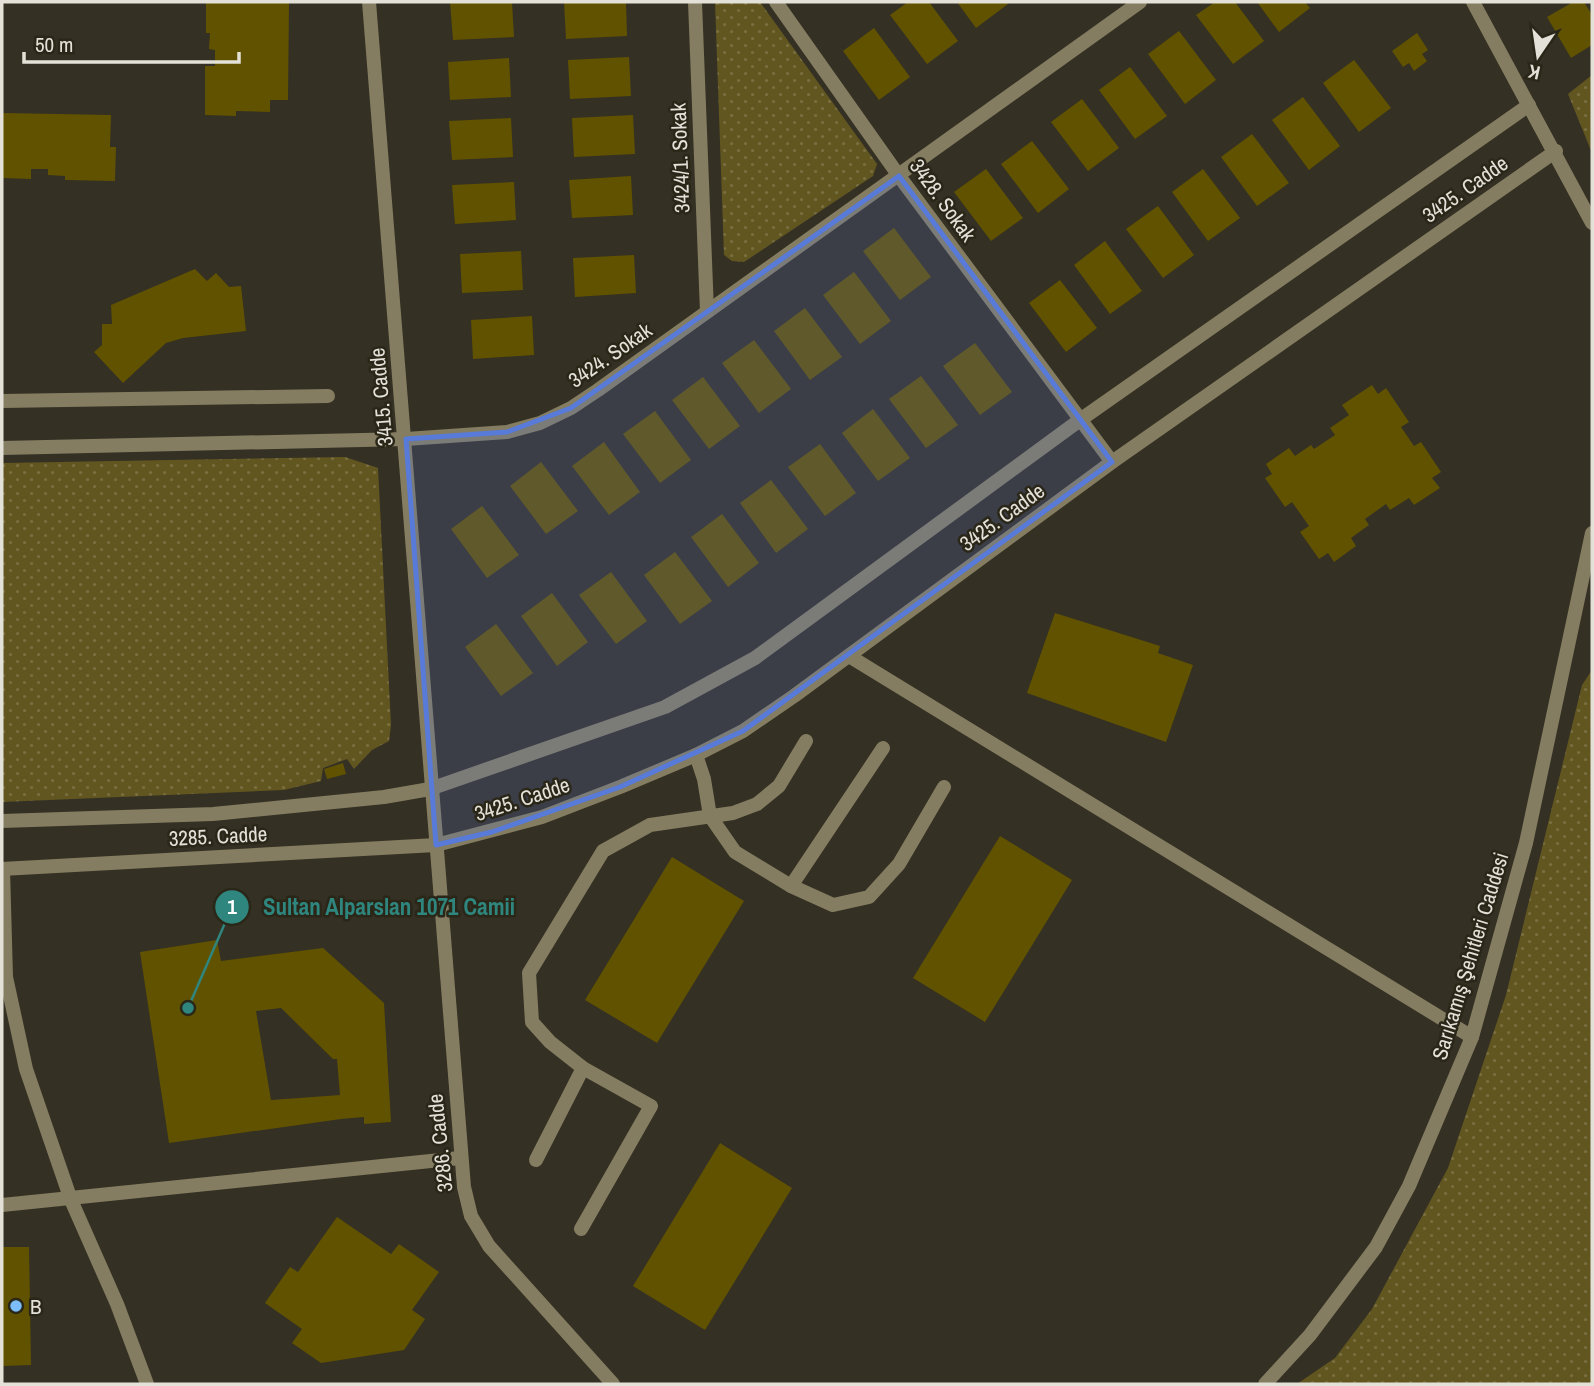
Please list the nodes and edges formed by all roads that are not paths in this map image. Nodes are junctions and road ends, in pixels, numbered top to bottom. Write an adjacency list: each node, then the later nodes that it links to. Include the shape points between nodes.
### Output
1 (369, 2): 14 (street, 3415. Cadde)
2 (695, 2): 10 (street, 3424/1. Sokak)
3 (776, 2): 8 (street, 3428. Sokak)
4 (1140, 2): 8 (street, 3424. Sokak)
5 (1473, 2): 6 (street)
6 (1530, 105): 7 (street); 13 (street, 3425. Cadde)
7 (1556, 151): 9 (street); 16 (street, 3425. Cadde)
8 (900, 176): 10 (street, 3424. Sokak); 13 (street, 3428. Sokak)
9 (1592, 223)
10 (707, 312): 14 (street, 3424. Sokak, via 571,408 540,424 507,432)
11 (328, 396): 12 (street)
12 (2, 401)
13 (1080, 420): 16 (street, 3428. Sokak); 23 (street, 3425. Cadde, via 755,658 712,684 619,724)
14 (406, 439): 15 (street, 3424. Sokak); 23 (street, 3415. Cadde)
15 (2, 448)
16 (1111, 463): 18 (street, 3425. Cadde)
17 (1592, 533): 29 (street, Sarıkamış Şehitleri Caddesi, via 1526,843)
18 (849, 656): 21 (street, 3425. Cadde, via 743,730); 29 (street)
19 (806, 741): 24 (street, via 779,786 757,804)
20 (883, 748): 28 (street)
21 (696, 755): 24 (street); 26 (street, 3425. Cadde, via 542,817)
22 (944, 787): 28 (street, via 899,864 869,897 833,905)
23 (430, 789): 25 (street, 3285. Cadde, via 274,809); 26 (street, 3415. Cadde)
24 (710, 816): 28 (street, via 735,852); 30 (street, via 650,825 603,851 529,973 532,1022)
25 (2, 821)
26 (436, 845): 27 (street, 3285. Cadde); 31 (street, 3286. Cadde)
27 (2, 869): 33 (street, via 6,977 26,1069)
28 (792, 886)
29 (1472, 1037): 38 (street, Sarıkamış Şehitleri Caddesi, via 1409,1186 1376,1247 1310,1335)
30 (583, 1068): 32 (street); 35 (street, via 651,1106)
31 (460, 1158): 33 (street); 37 (street, 3286. Cadde, via 471,1216 489,1246)
32 (536, 1160)
33 (71, 1200): 34 (street); 36 (street)
34 (2, 1205)
35 (581, 1229)
36 (147, 1384)
37 (613, 1384)
38 (1265, 1384)

